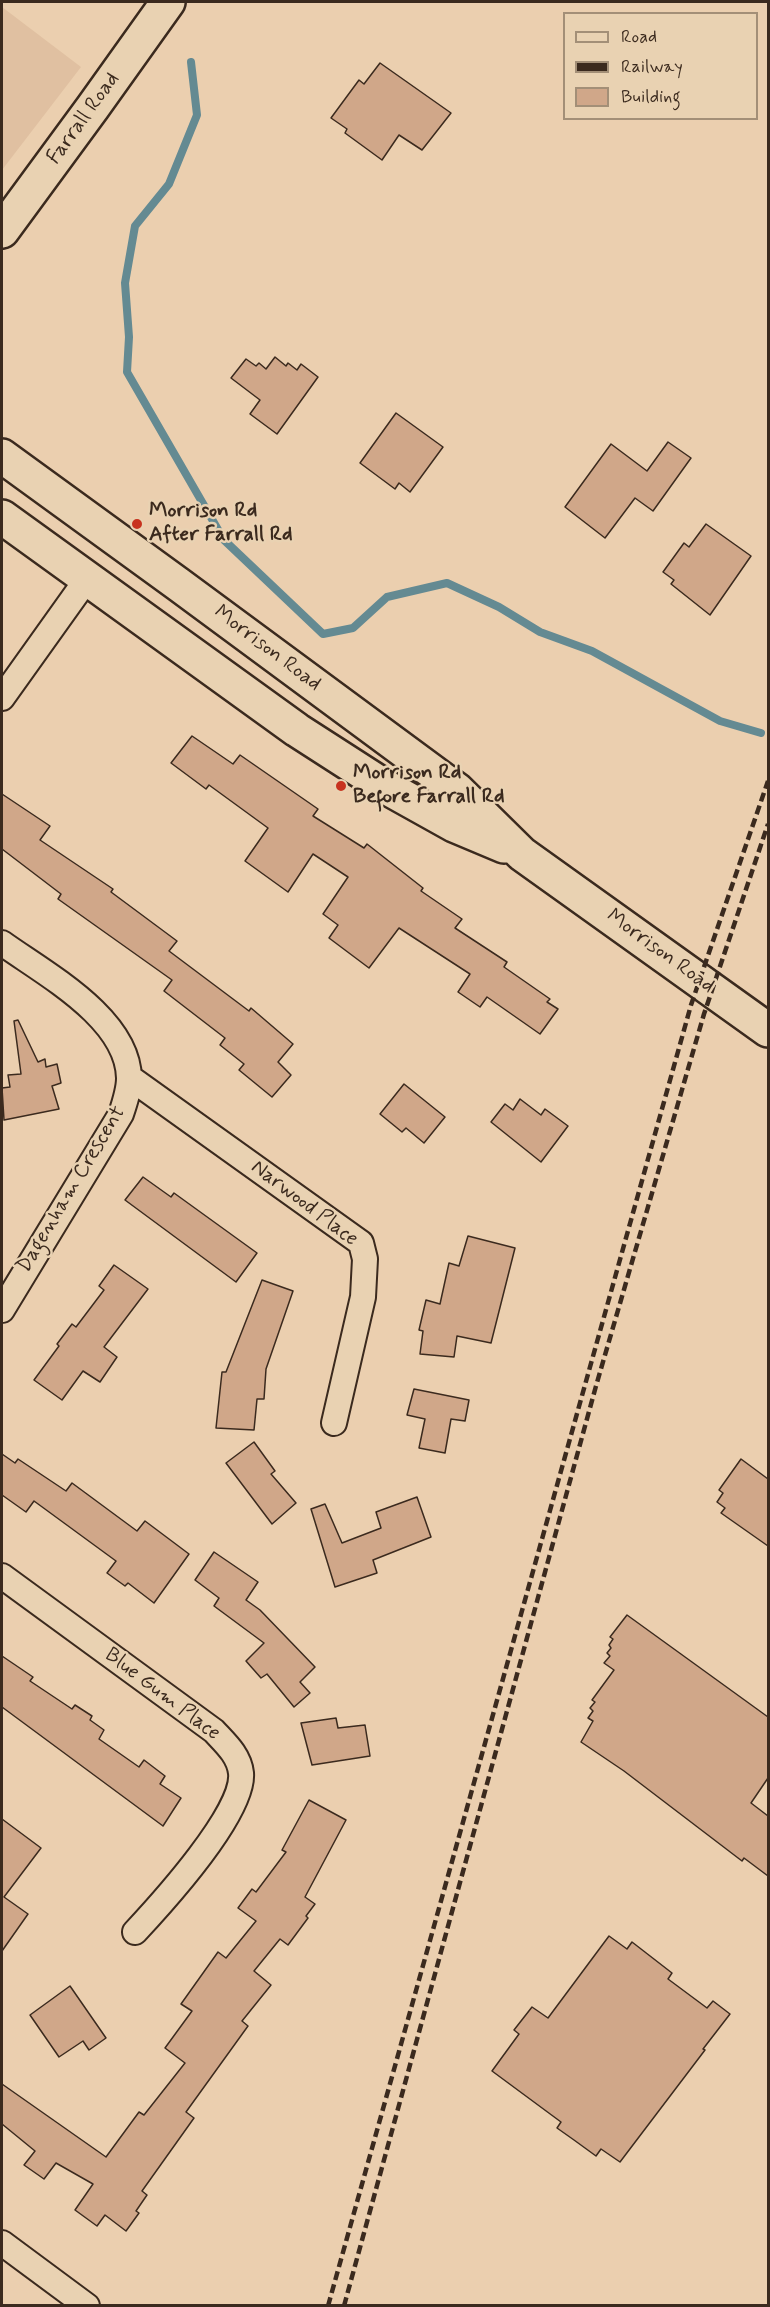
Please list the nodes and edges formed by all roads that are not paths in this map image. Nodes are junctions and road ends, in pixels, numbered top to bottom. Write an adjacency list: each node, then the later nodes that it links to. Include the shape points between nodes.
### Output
1 (166, 3): 2 (main road, Farrall Road)
2 (2, 231)
3 (2, 456): 7 (main road, Morrison Road, via 457,790)
4 (2, 517): 5 (main road, Morrison Road)
5 (87, 579): 6 (street); 7 (main road, Morrison Road, via 297,730 384,786 454,825)
6 (2, 698)
7 (522, 854): 9 (main road, Morrison Road)
8 (2, 943): 10 (street, Dagenham Crescent, via 107,1024 126,1059)
9 (768, 1030)
10 (129, 1077): 11 (street, Dagenham Crescent, via 121,1114); 12 (street, Narwood Place, via 361,1243 364,1289)
11 (2, 1310)
12 (333, 1423)
13 (2, 1576): 14 (street, Blue Gum Place, via 214,1731 232,1749 241,1773 236,1798 183,1879)
14 (135, 1932)
15 (2, 2243): 16 (street)
16 (87, 2306)

